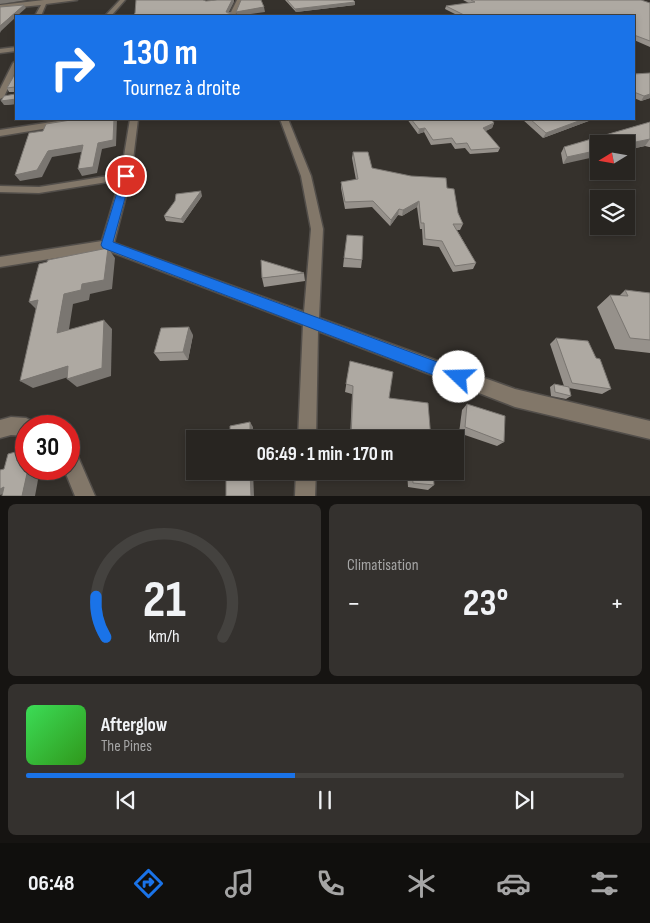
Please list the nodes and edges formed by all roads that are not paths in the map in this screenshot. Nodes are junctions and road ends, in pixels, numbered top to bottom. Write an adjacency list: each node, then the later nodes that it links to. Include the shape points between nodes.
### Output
1 (76, 0): 4 (street)
2 (123, 0): 7 (street)
3 (239, 0): 8 (street)
4 (45, 1): 5 (street); 6 (street)
5 (0, 7)
6 (38, 15)
7 (109, 15)
8 (232, 15)
9 (15, 49): 10 (street)
10 (0, 51)
11 (15, 67): 12 (street); 13 (street)
12 (0, 72)
13 (3, 97)
14 (79, 120): 17 (street)
15 (134, 120): 18 (street)
16 (284, 120): 22 (street, via 306,176 317,229)
17 (0, 133)
18 (126, 176): 19 (street, via 39,190); 20 (street)
19 (0, 189)
20 (107, 245): 21 (street); 22 (street)
21 (0, 262)
22 (311, 321): 25 (street); 26 (street, via 514,398)
23 (15, 426): 24 (street)
24 (0, 429)
25 (307, 430)
26 (650, 430)
27 (78, 480): 29 (street)
28 (306, 480): 30 (street)
29 (85, 496)
30 (305, 496)

